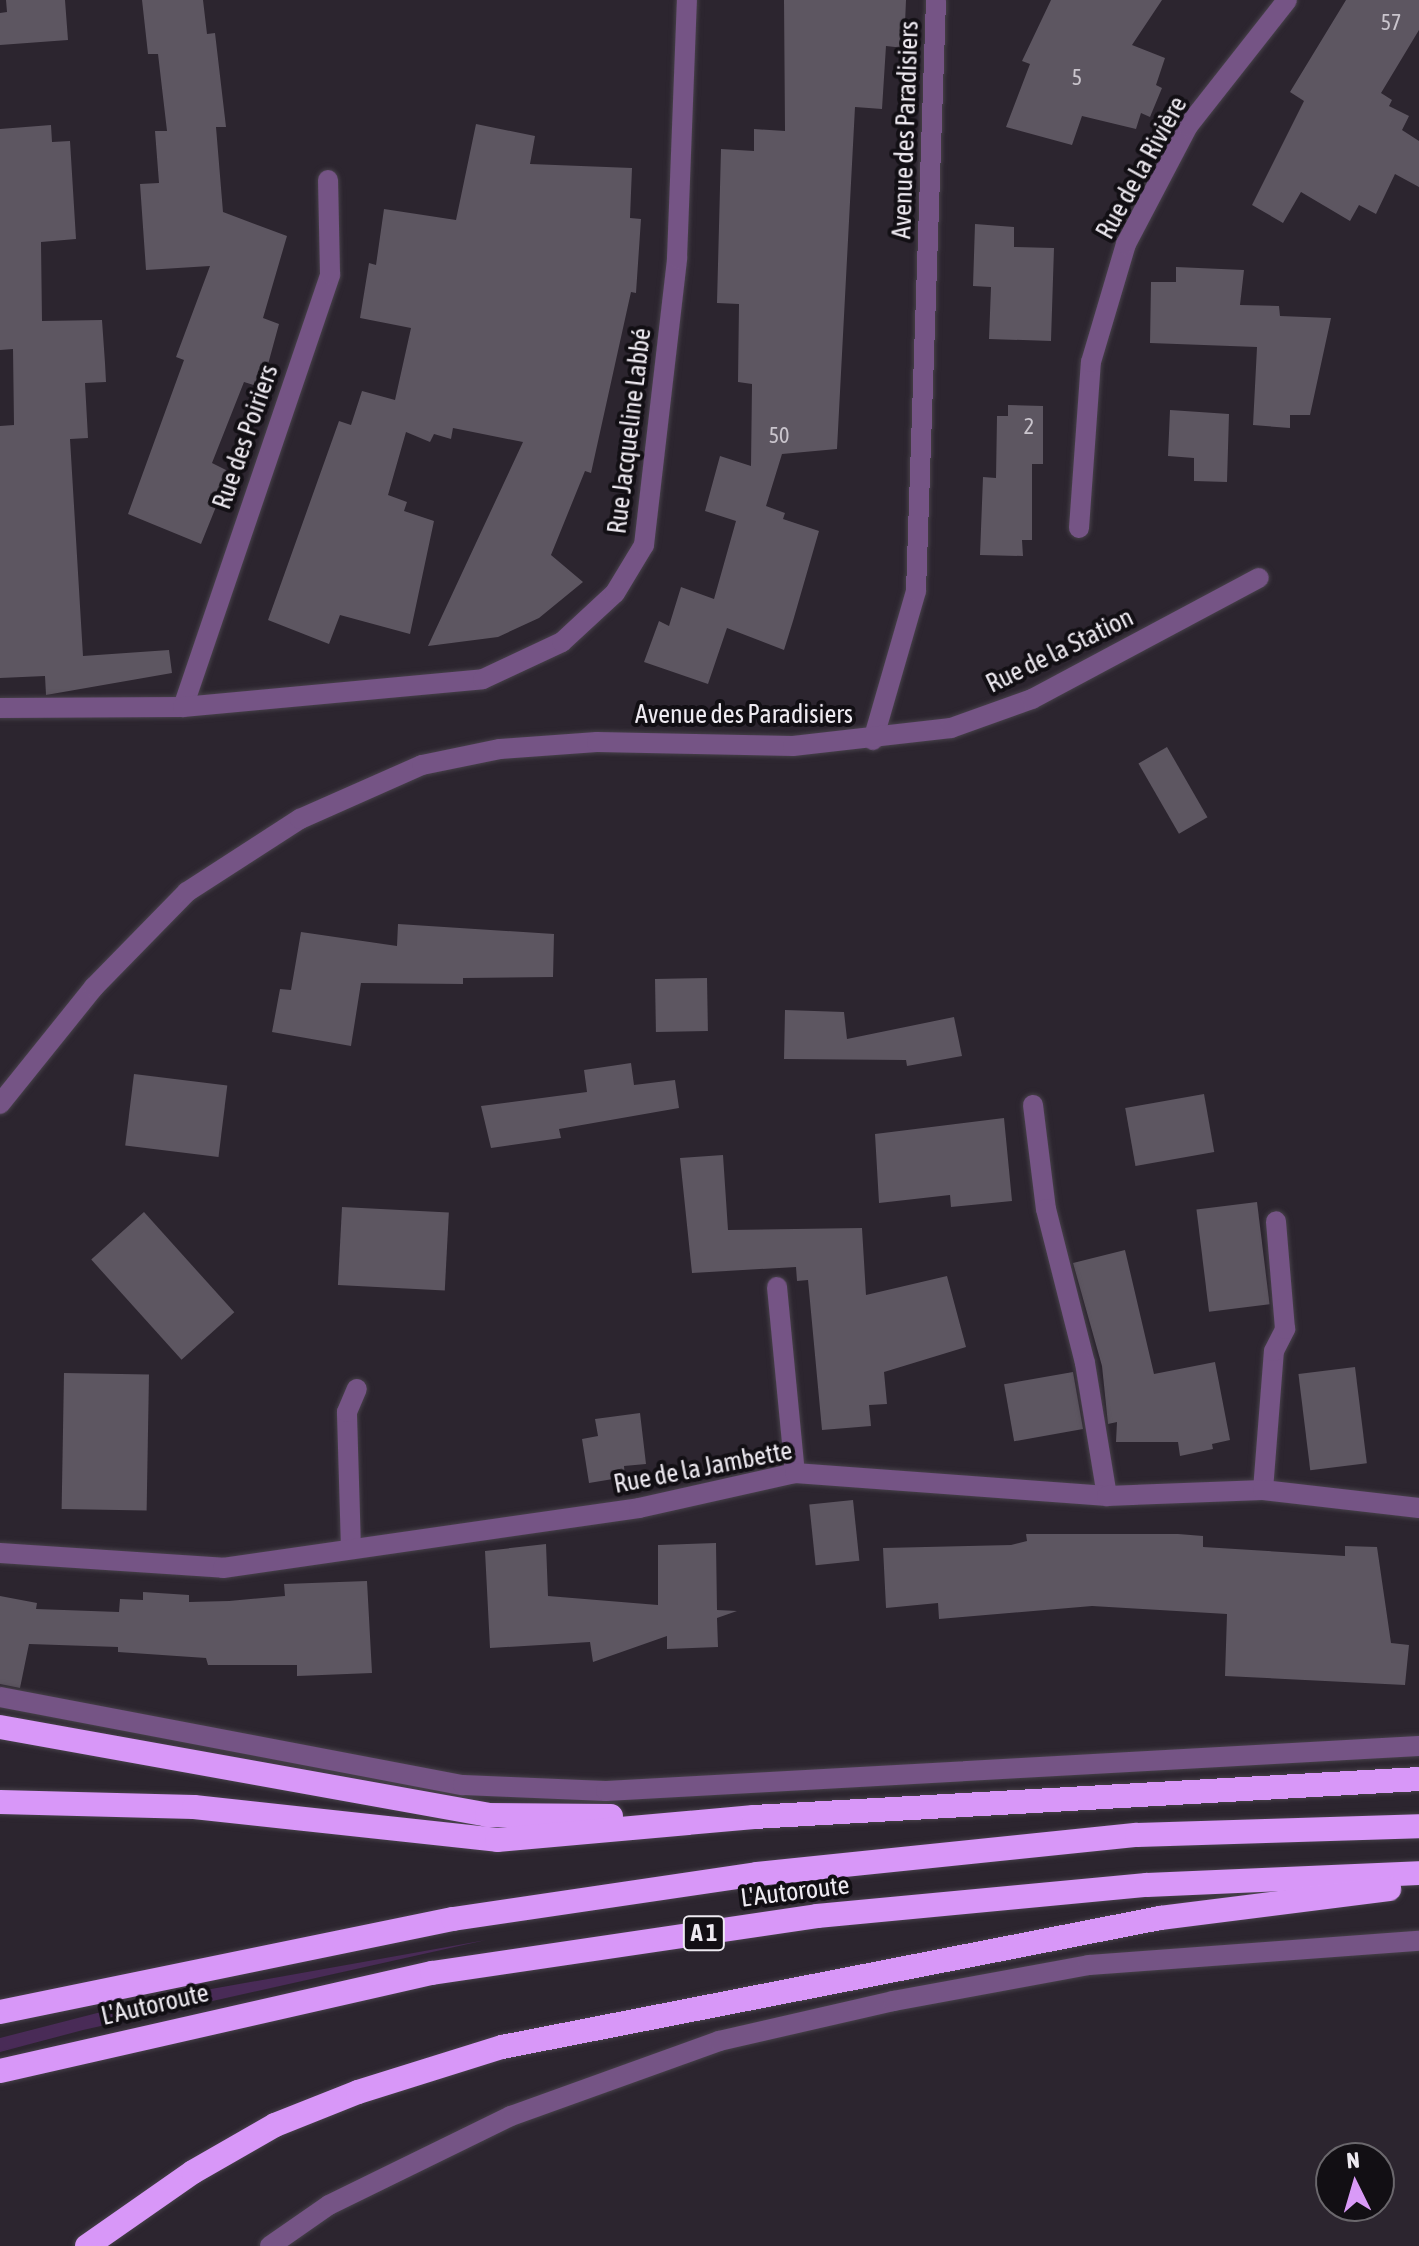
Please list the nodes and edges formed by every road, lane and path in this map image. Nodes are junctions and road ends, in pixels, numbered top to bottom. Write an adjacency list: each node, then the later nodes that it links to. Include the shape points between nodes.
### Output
1 (687, 0): 7 (street, Rue Jacqueline Labbé, via 677,258 644,545 615,593 562,642 483,679)
2 (937, 0): 9 (street, Avenue des Paradisiers, via 916,591)
3 (1287, 0): 5 (street, Rue de la Rivière, via 1188,126 1126,244 1091,362)
4 (328, 180): 7 (street, Rue des Poiriers, via 330,274)
5 (1079, 528)
6 (1259, 578): 9 (street, Rue de la Station, via 1032,699 951,728)
7 (183, 707): 8 (street, Rue Jacqueline Labbé)
8 (0, 708)
9 (873, 740): 10 (street, Avenue des Paradisiers, via 793,746 597,742 500,749 422,765 300,819 187,892 94,987)
10 (0, 1104)
11 (1033, 1105): 17 (street, via 1046,1209 1085,1363)
12 (1276, 1221): 16 (street, via 1285,1329 1274,1351)
13 (777, 1287): 15 (street)
14 (357, 1389): 19 (street, via 347,1412)
15 (795, 1473): 17 (street, Rue de la Jambette); 19 (street, Rue de la Jambette, via 639,1508)
16 (1263, 1490): 17 (street, Rue de la Jambette); 18 (street, Rue de la Jambette)
17 (1107, 1496)
18 (1419, 1508)
19 (351, 1549): 20 (street, Rue de la Jambette, via 223,1568)
20 (0, 1553)
21 (0, 1697): 23 (street, via 463,1785 606,1791)
22 (0, 1727): 26 (highway, via 487,1815)
23 (1419, 1746)
24 (1419, 1779): 26 (highway)
25 (0, 1802): 26 (highway, via 194,1807 497,1840)
26 (754, 1817)
27 (1419, 1826): 31 (highway, L'Autoroute / A 1, via 1137,1835 757,1874 453,1919)
28 (1419, 1873): 32 (highway, L'Autoroute / A 1, via 1147,1885 817,1916 432,1973)
29 (1419, 1885): 33 (highway, via 1160,1918 502,2047 358,2092 275,2125 193,2172)
30 (1419, 1941): 34 (street, via 1089,1965 893,2001 719,2041 511,2116 329,2205)
31 (0, 2012)
32 (0, 2071)
33 (87, 2246)
34 (270, 2246)

